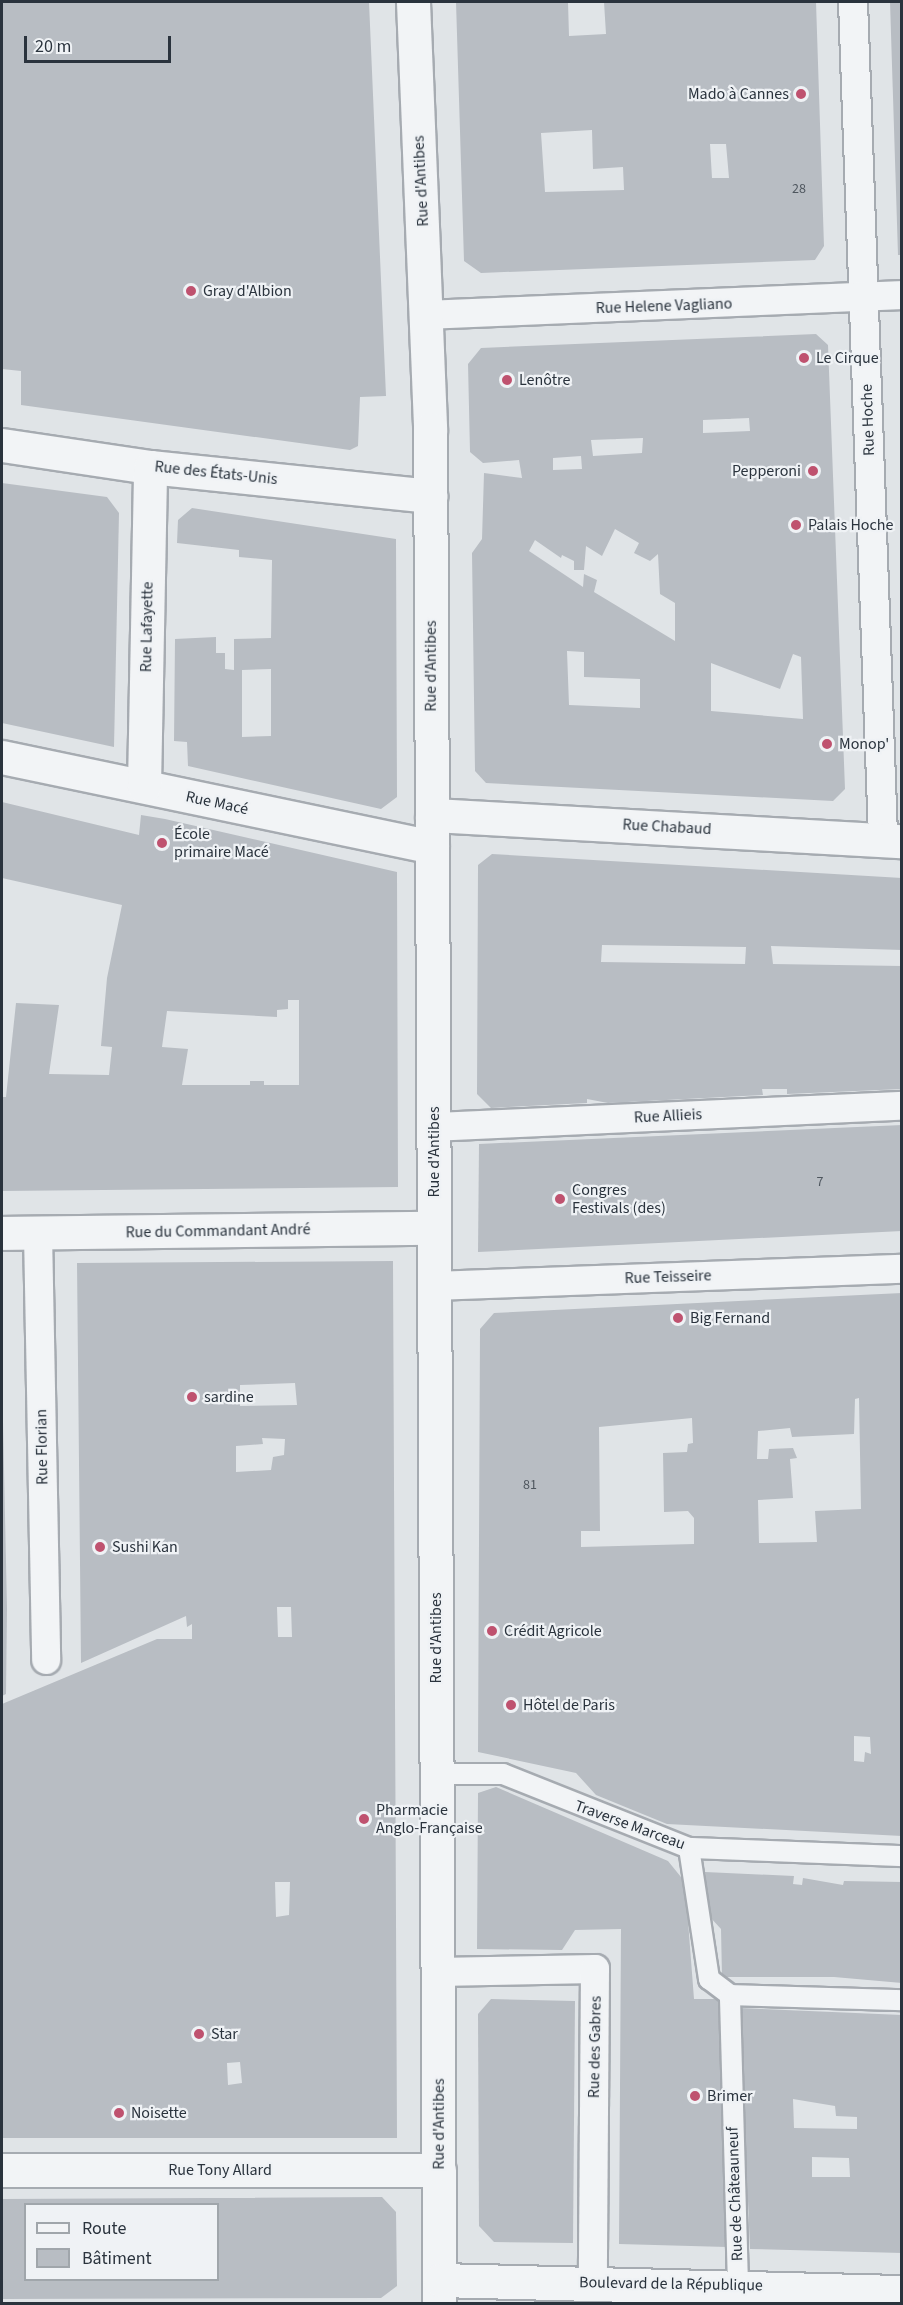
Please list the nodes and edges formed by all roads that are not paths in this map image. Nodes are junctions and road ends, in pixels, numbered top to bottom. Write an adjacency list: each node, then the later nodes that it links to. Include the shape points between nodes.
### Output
1 (413, 2): 5 (street, Rue d'Antibes)
2 (853, 2): 4 (street, Rue Hoche)
3 (902, 296): 4 (street, Rue Helene Vagliano)
4 (864, 298): 5 (street, Rue Helene Vagliano); 12 (street, Rue Hoche)
5 (427, 315): 8 (street, Rue d'Antibes)
6 (2, 445): 7 (street, Rue des États-Unis)
7 (150, 467): 8 (street, Rue des États-Unis); 10 (street, Rue Lafayette)
8 (431, 496): 11 (street, Rue d'Antibes)
9 (2, 757): 10 (street, Rue Macé)
10 (144, 786): 13 (street, Rue Macé)
11 (432, 815): 12 (street, Rue Chabaud); 13 (street, Rue d'Antibes)
12 (892, 840)
13 (432, 847): 15 (street, Rue d'Antibes)
14 (902, 1106): 15 (street, Rue Allieis)
15 (434, 1127): 16 (street, Rue d'Antibes)
16 (434, 1228): 18 (street, Rue du Commandant André); 20 (street, Rue d'Antibes)
17 (2, 1233): 18 (street, Rue du Commandant André)
18 (38, 1233): 21 (street, Rue Florian)
19 (902, 1269): 20 (street, Rue Teisseire)
20 (434, 1286): 22 (street, Rue d'Antibes)
21 (46, 1660)
22 (437, 1774): 23 (lane, Traverse Marceau, via 503,1774); 25 (street, Rue d'Antibes)
23 (689, 1848): 24 (lane, Traverse Marceau); 26 (lane, via 710,1979)
24 (902, 1856)
25 (438, 1972): 29 (street, Rue d'Antibes); 30 (street, Rue des Gabres, via 595,1969)
26 (730, 1995): 27 (lane); 31 (lane, Rue de Châteauneuf)
27 (902, 2000)
28 (2, 2170): 29 (street, Rue Tony Allard)
29 (439, 2170): 32 (street, Rue d'Antibes)
30 (593, 2282): 31 (street, Boulevard de la République); 32 (street, Boulevard de la République)
31 (738, 2284): 33 (street, Boulevard de la République)
32 (440, 2292)
33 (902, 2292)

